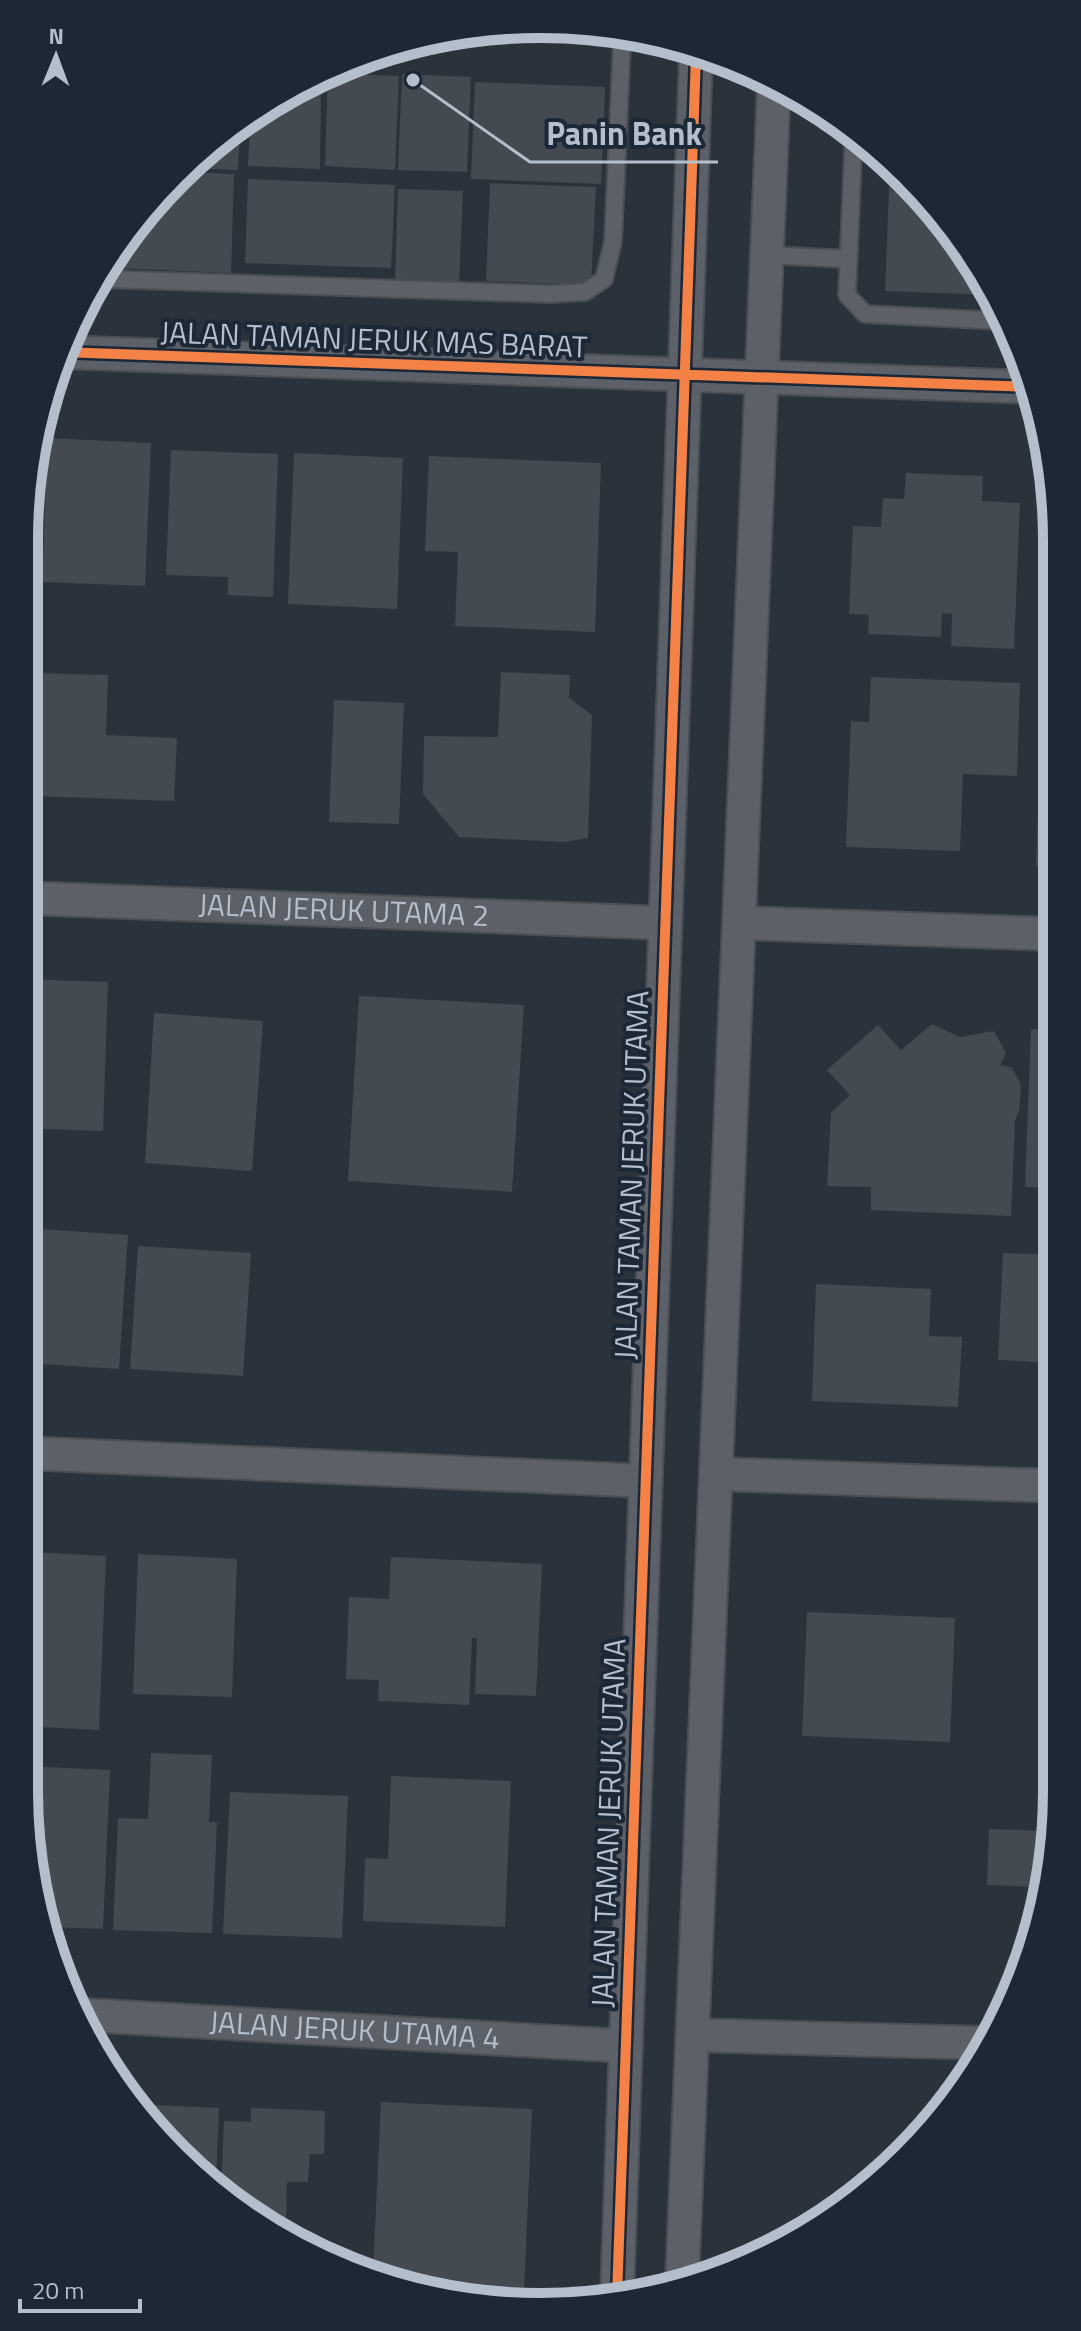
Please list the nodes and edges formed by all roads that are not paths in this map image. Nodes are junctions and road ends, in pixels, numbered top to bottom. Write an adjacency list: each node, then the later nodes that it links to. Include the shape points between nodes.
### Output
1 (622, 45): 7 (lane, via 613,242 604,279 585,292)
2 (696, 63): 10 (street, JALAN TAMAN JERUK UTAMA)
3 (774, 95): 5 (street)
4 (853, 148): 6 (lane)
5 (767, 255): 6 (lane); 11 (street)
6 (849, 259): 8 (lane, via 847,295 865,314)
7 (111, 279)
8 (992, 320)
9 (74, 352): 10 (street, JALAN TAMAN JERUK MAS BARAT)
10 (685, 375): 11 (street, JALAN TAMAN JERUK MAS BARAT); 14 (street, JALAN TAMAN JERUK UTAMA)
11 (762, 376): 12 (street, JALAN TAMAN JERUK MAS BARAT); 15 (street)
12 (1018, 387)
13 (38, 899): 14 (street, JALAN JERUK UTAMA 2)
14 (665, 923): 19 (street, JALAN TAMAN JERUK UTAMA)
15 (740, 923): 16 (street); 18 (street)
16 (1043, 934)
17 (38, 1454): 19 (street)
18 (717, 1474): 20 (street); 22 (street)
19 (645, 1481): 24 (street, JALAN TAMAN JERUK UTAMA)
20 (1043, 1486)
21 (91, 2015): 24 (street, JALAN JERUK UTAMA 4)
22 (693, 2035): 23 (street); 25 (street)
23 (976, 2043)
24 (626, 2046): 26 (street, JALAN TAMAN JERUK UTAMA)
25 (682, 2272)
26 (617, 2287)

